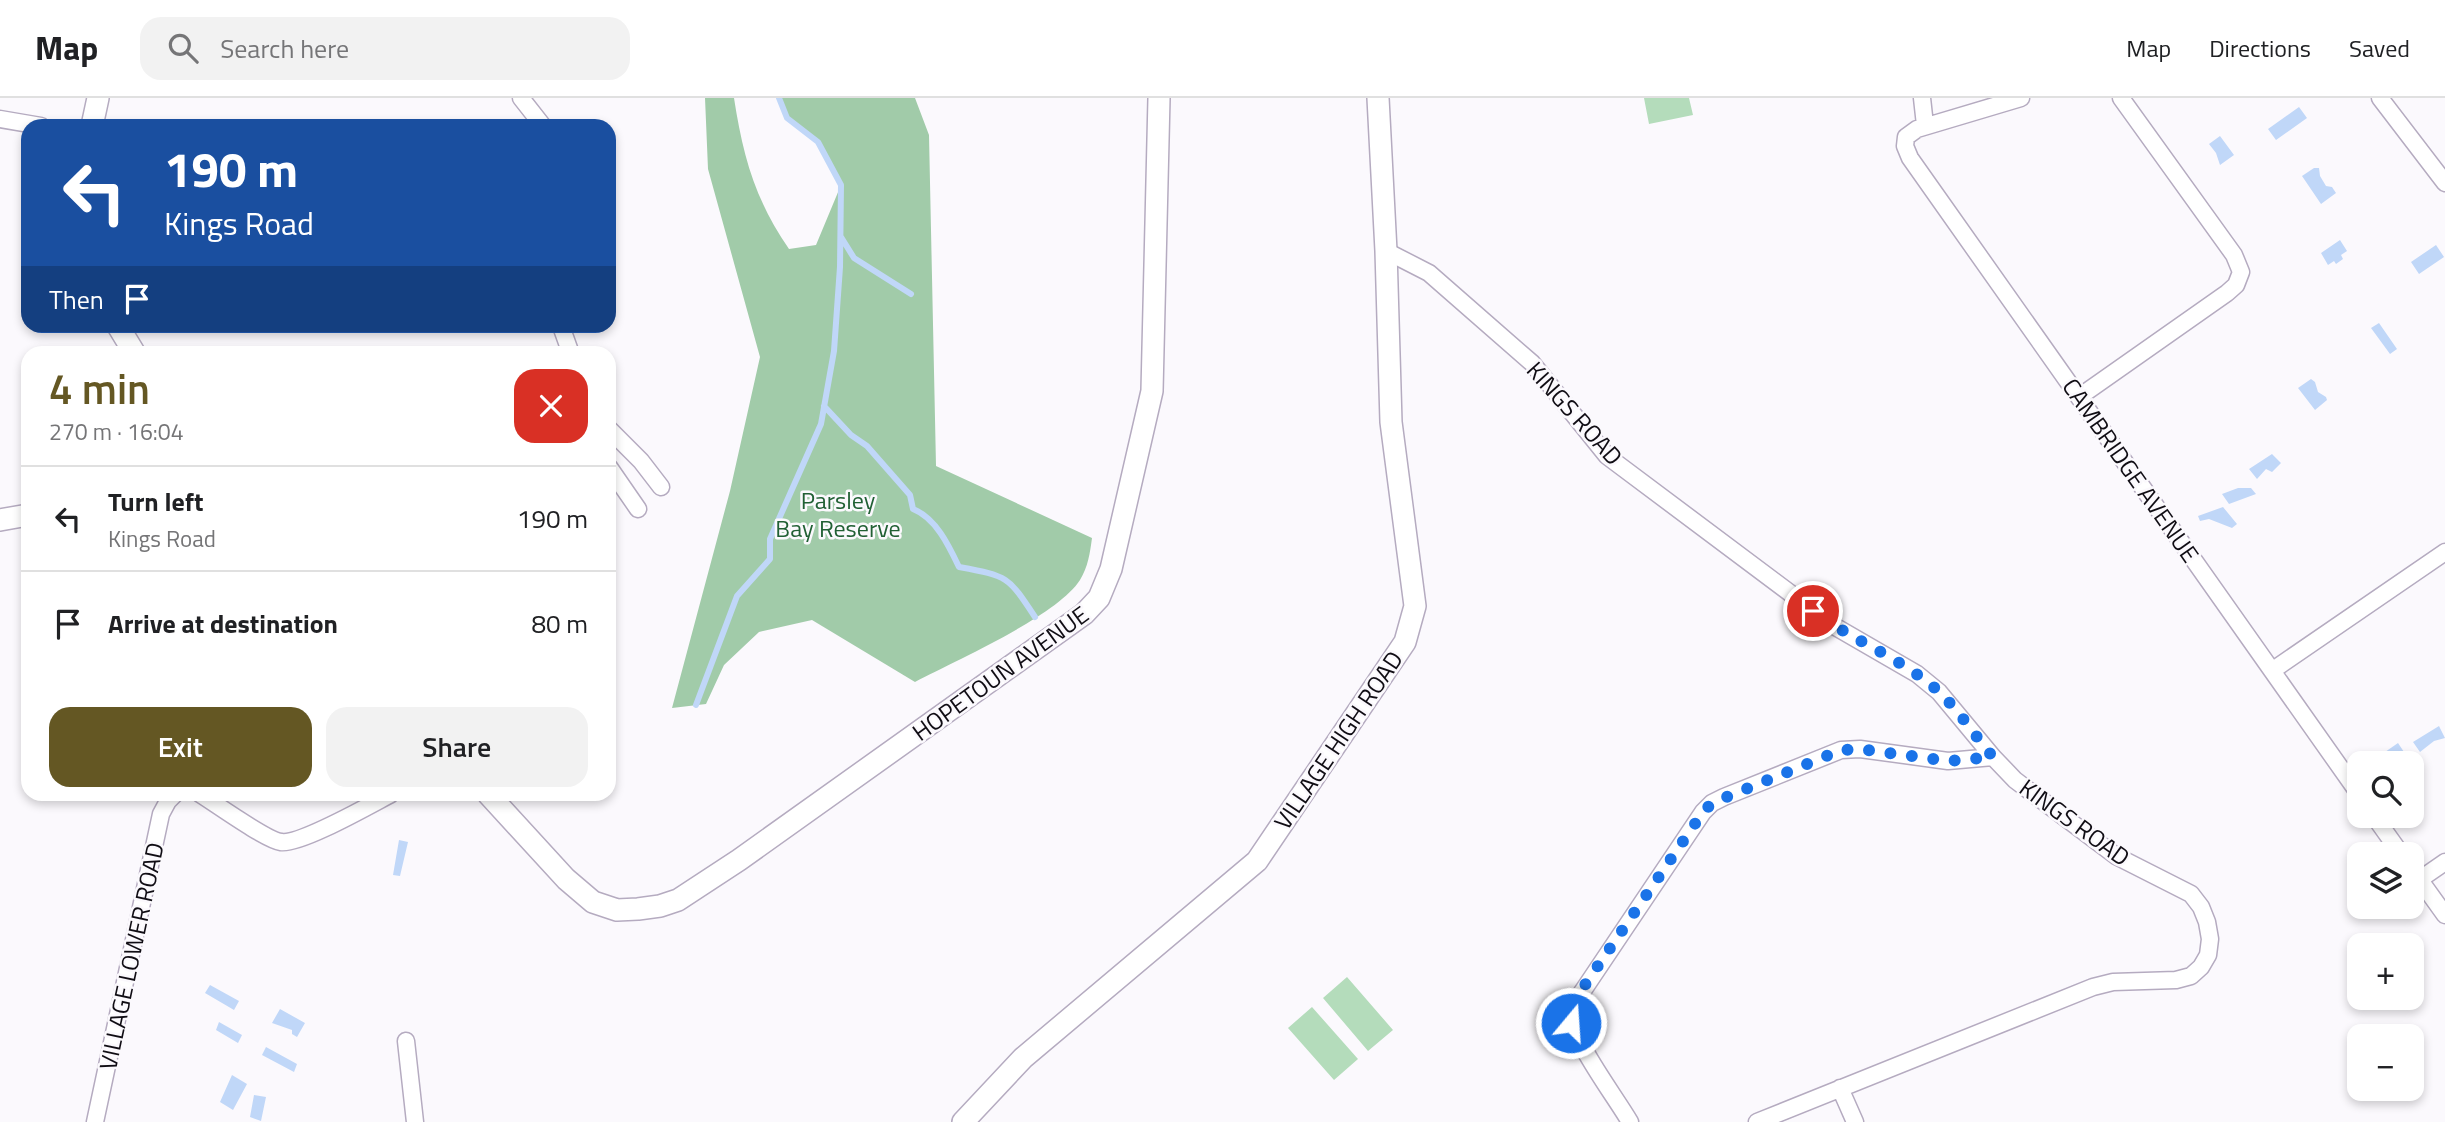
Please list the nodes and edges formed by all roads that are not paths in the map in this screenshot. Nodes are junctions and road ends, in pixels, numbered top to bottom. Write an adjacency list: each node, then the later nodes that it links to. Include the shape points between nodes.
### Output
1 (98, 98): 10 (street)
2 (521, 98): 11 (street)
3 (1159, 98): 30 (street, HOPETOUN AVENUE, via 1152,391 1109,577 1092,607 739,860 678,900 660,906 617,910 593,902)
4 (1378, 98): 15 (street, VILLAGE HIGH ROAD)
5 (1922, 98): 13 (street)
6 (2021, 98): 13 (street)
7 (2121, 98): 16 (street, via 2234,255 2241,272 2227,293)
8 (2380, 98): 14 (street)
9 (0, 119): 12 (street)
10 (94, 119)
11 (538, 119)
12 (21, 123)
13 (1925, 125): 16 (street, CAMBRIDGE AVENUE, via 1906,138 1910,158)
14 (2445, 183)
15 (1386, 251): 25 (street, KINGS ROAD, via 1429,273 1532,363 1607,456 1834,626 1917,674 1939,692); 39 (street, VILLAGE HIGH ROAD, via 1391,422 1415,606 1405,642 1256,861 1023,1058)
16 (2079, 397): 24 (street, CAMBRIDGE AVENUE)
17 (616, 436): 19 (street)
18 (616, 477): 20 (street)
19 (661, 487)
20 (638, 509)
21 (21, 516): 22 (street)
22 (0, 520)
23 (2445, 552): 24 (street)
24 (2273, 670): 26 (street, CAMBRIDGE AVENUE)
25 (1993, 757): 36 (street, KINGS ROAD, via 2015,780 2116,856 2191,894 2207,922 2208,955 2191,976 2093,987); 40 (street, via 1948,761 1841,750 1724,797 1703,812 1570,1010 1578,1038)
26 (2347, 777)
27 (168, 801): 37 (street, VILLAGE LOWER ROAD)
28 (211, 801): 29 (street, via 282,843 305,837)
29 (377, 801)
30 (494, 801)
31 (2445, 862): 32 (street)
32 (2424, 871)
33 (2424, 887): 34 (street)
34 (2445, 915)
35 (406, 1041): 38 (street)
36 (1840, 1088): 41 (street, KINGS ROAD); 42 (street)
37 (95, 1122)
38 (415, 1122)
39 (963, 1122)
40 (1630, 1122)
41 (1757, 1122)
42 (1855, 1122)

